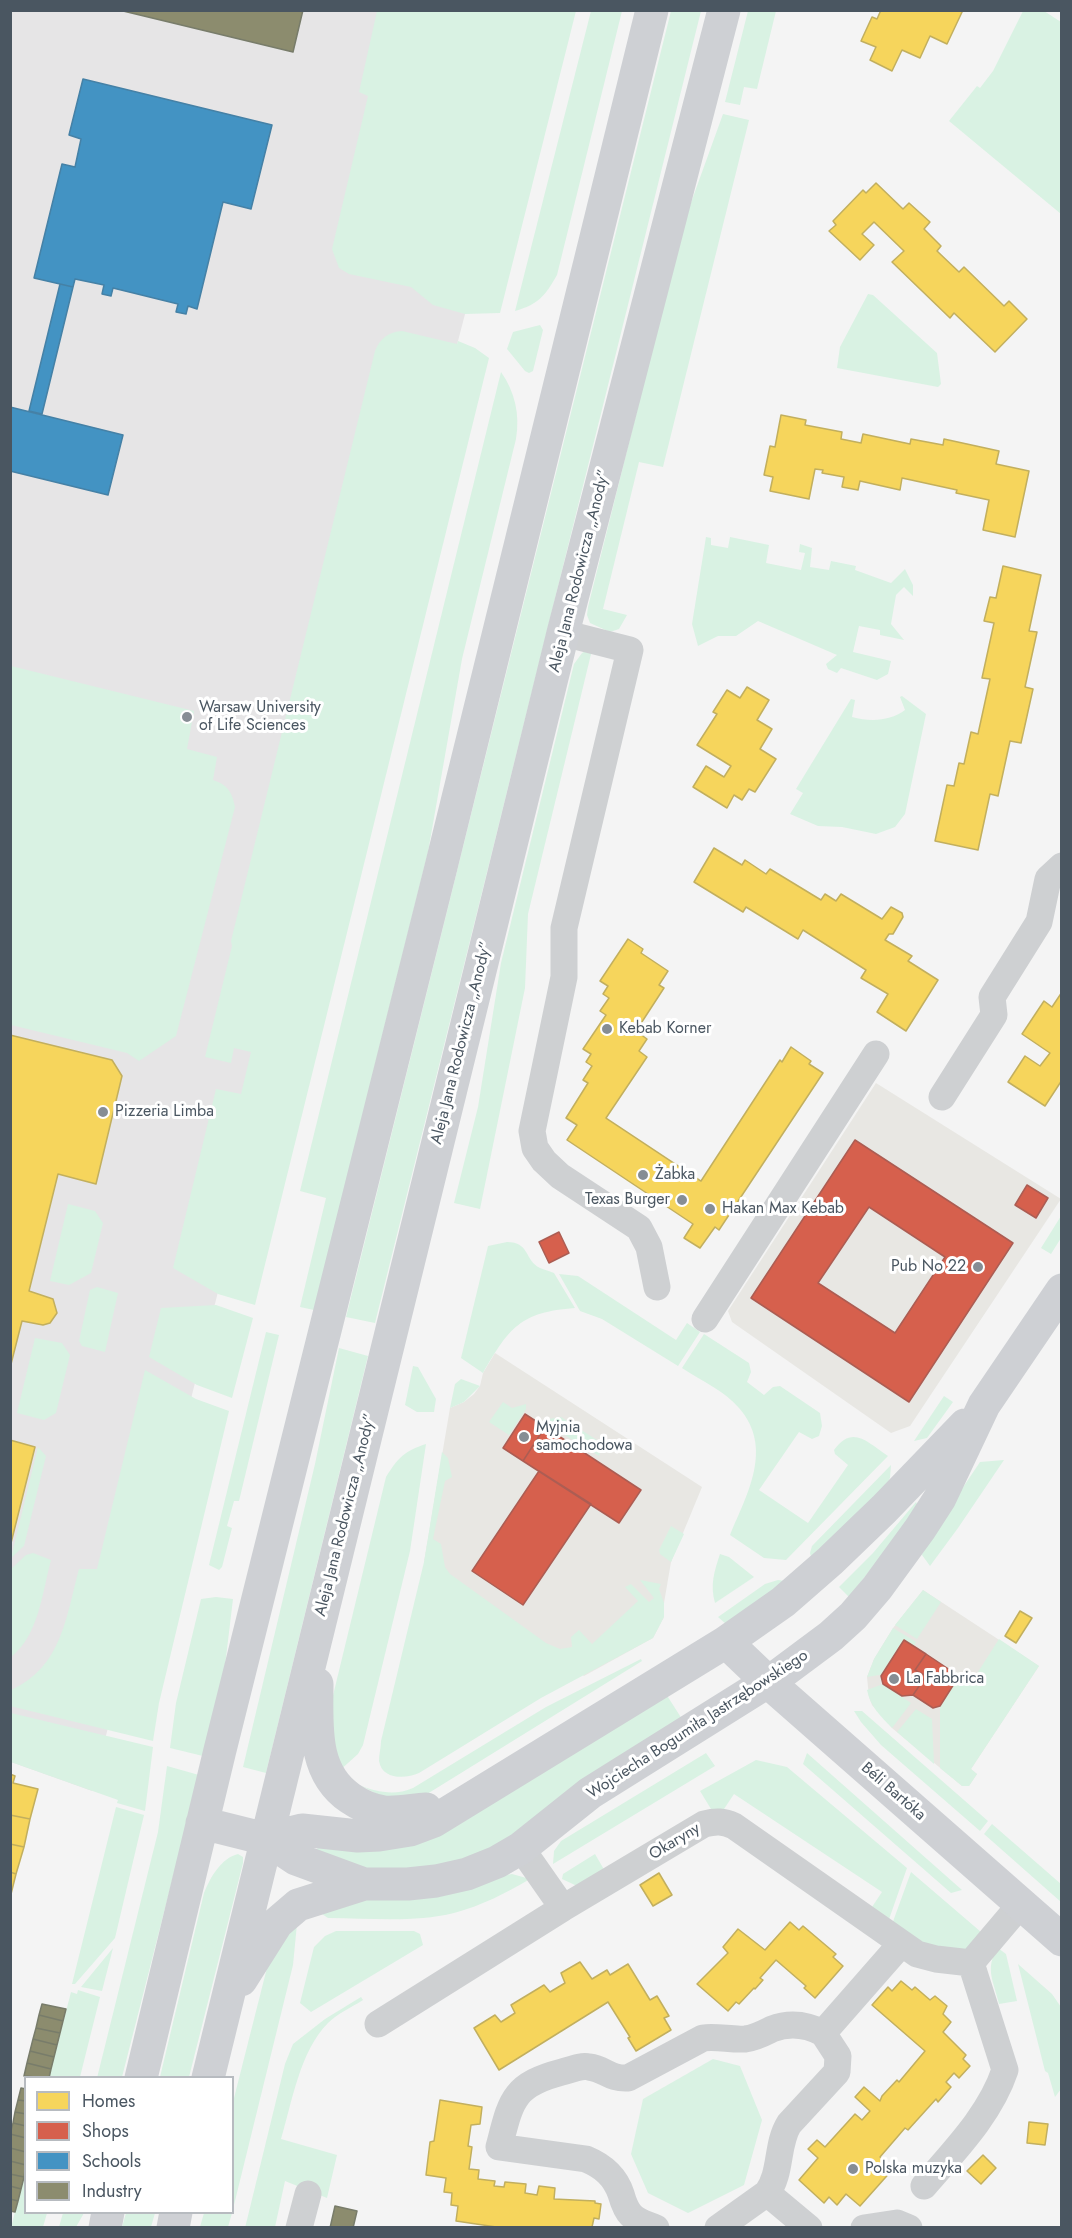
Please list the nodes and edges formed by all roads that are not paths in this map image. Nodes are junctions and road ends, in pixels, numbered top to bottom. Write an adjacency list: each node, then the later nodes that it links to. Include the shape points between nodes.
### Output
1 (652, 10): 15 (main road)
2 (724, 10): 3 (main road, Aleja Jana Rodowicza „Anody”)
3 (563, 633): 7 (street, via 630,650 564,928 564,977 532,1131 535,1148 560,1176 639,1228 649,1247); 11 (main road, Aleja Jana Rodowicza „Anody”)
4 (1062, 866): 6 (street, via 1048,879 1039,922 992,997 994,1015)
5 (876, 1054): 9 (street)
6 (942, 1097)
7 (657, 1287)
8 (1062, 1290): 10 (main road, Wojciecha Bogumiła Jastrzębowskiego)
9 (705, 1319)
10 (984, 1405): 12 (main road, Wojciecha Bogumiła Jastrzębowskiego, via 830,1561 783,1602); 13 (main road, Wojciecha Bogumiła Jastrzębowskiego, via 940,1498 895,1565 853,1616)
11 (316, 1635): 14 (main road, via 319,1749 336,1785 348,1797 382,1812); 16 (main road, Aleja Jana Rodowicza „Anody”)
12 (726, 1642): 13 (main road, Béli Bartóka); 14 (main road, Wojciecha Bogumiła Jastrzębowskiego)
13 (768, 1682): 17 (main road, Wojciecha Bogumiła Jastrzębowskiego, via 590,1793); 19 (main road, Béli Bartóka)
14 (460, 1805): 16 (main road, Wojciecha Bogumiła Jastrzębowskiego, via 434,1821 395,1833 358,1836 302,1830)
15 (202, 1823): 16 (main road); 27 (main road)
16 (266, 1839): 18 (main road, via 296,1859); 24 (main road, Aleja Jana Rodowicza „Anody”)
17 (521, 1848): 18 (main road, Wojciecha Bogumiła Jastrzębowskiego, via 497,1862 450,1879); 20 (street)
18 (364, 1884): 24 (main road, Wojciecha Bogumiła Jastrzębowskiego, via 291,1910 277,1923)
19 (1021, 1904): 21 (main road, Béli Bartóka); 23 (street)
20 (563, 1908): 22 (street, Okaryny, via 704,1824 724,1821); 25 (street, Okaryny)
21 (1062, 1940)
22 (901, 1944): 23 (street, Okaryny, via 917,1954); 26 (street)
23 (971, 1963): 29 (street, via 1005,2070 972,2129)
24 (225, 2007): 28 (main road, Aleja Jana Rodowicza „Anody”)
25 (378, 2024)
26 (823, 2033): 30 (street, via 838,2055 837,2072 783,2133 773,2185); 33 (street, via 797,2024 745,2039 703,2038 628,2078 609,2076 588,2066 548,2076 517,2095 499,2147 586,2159 596,2164 618,2183 630,2215)
27 (141, 2076)
28 (208, 2076)
29 (924, 2186)
30 (767, 2193): 34 (street); 35 (street)
31 (308, 2194): 32 (street)
32 (300, 2228)
33 (656, 2228)
34 (718, 2228)
35 (809, 2228)
36 (864, 2228): 37 (street, via 897,2223)
37 (909, 2228)

